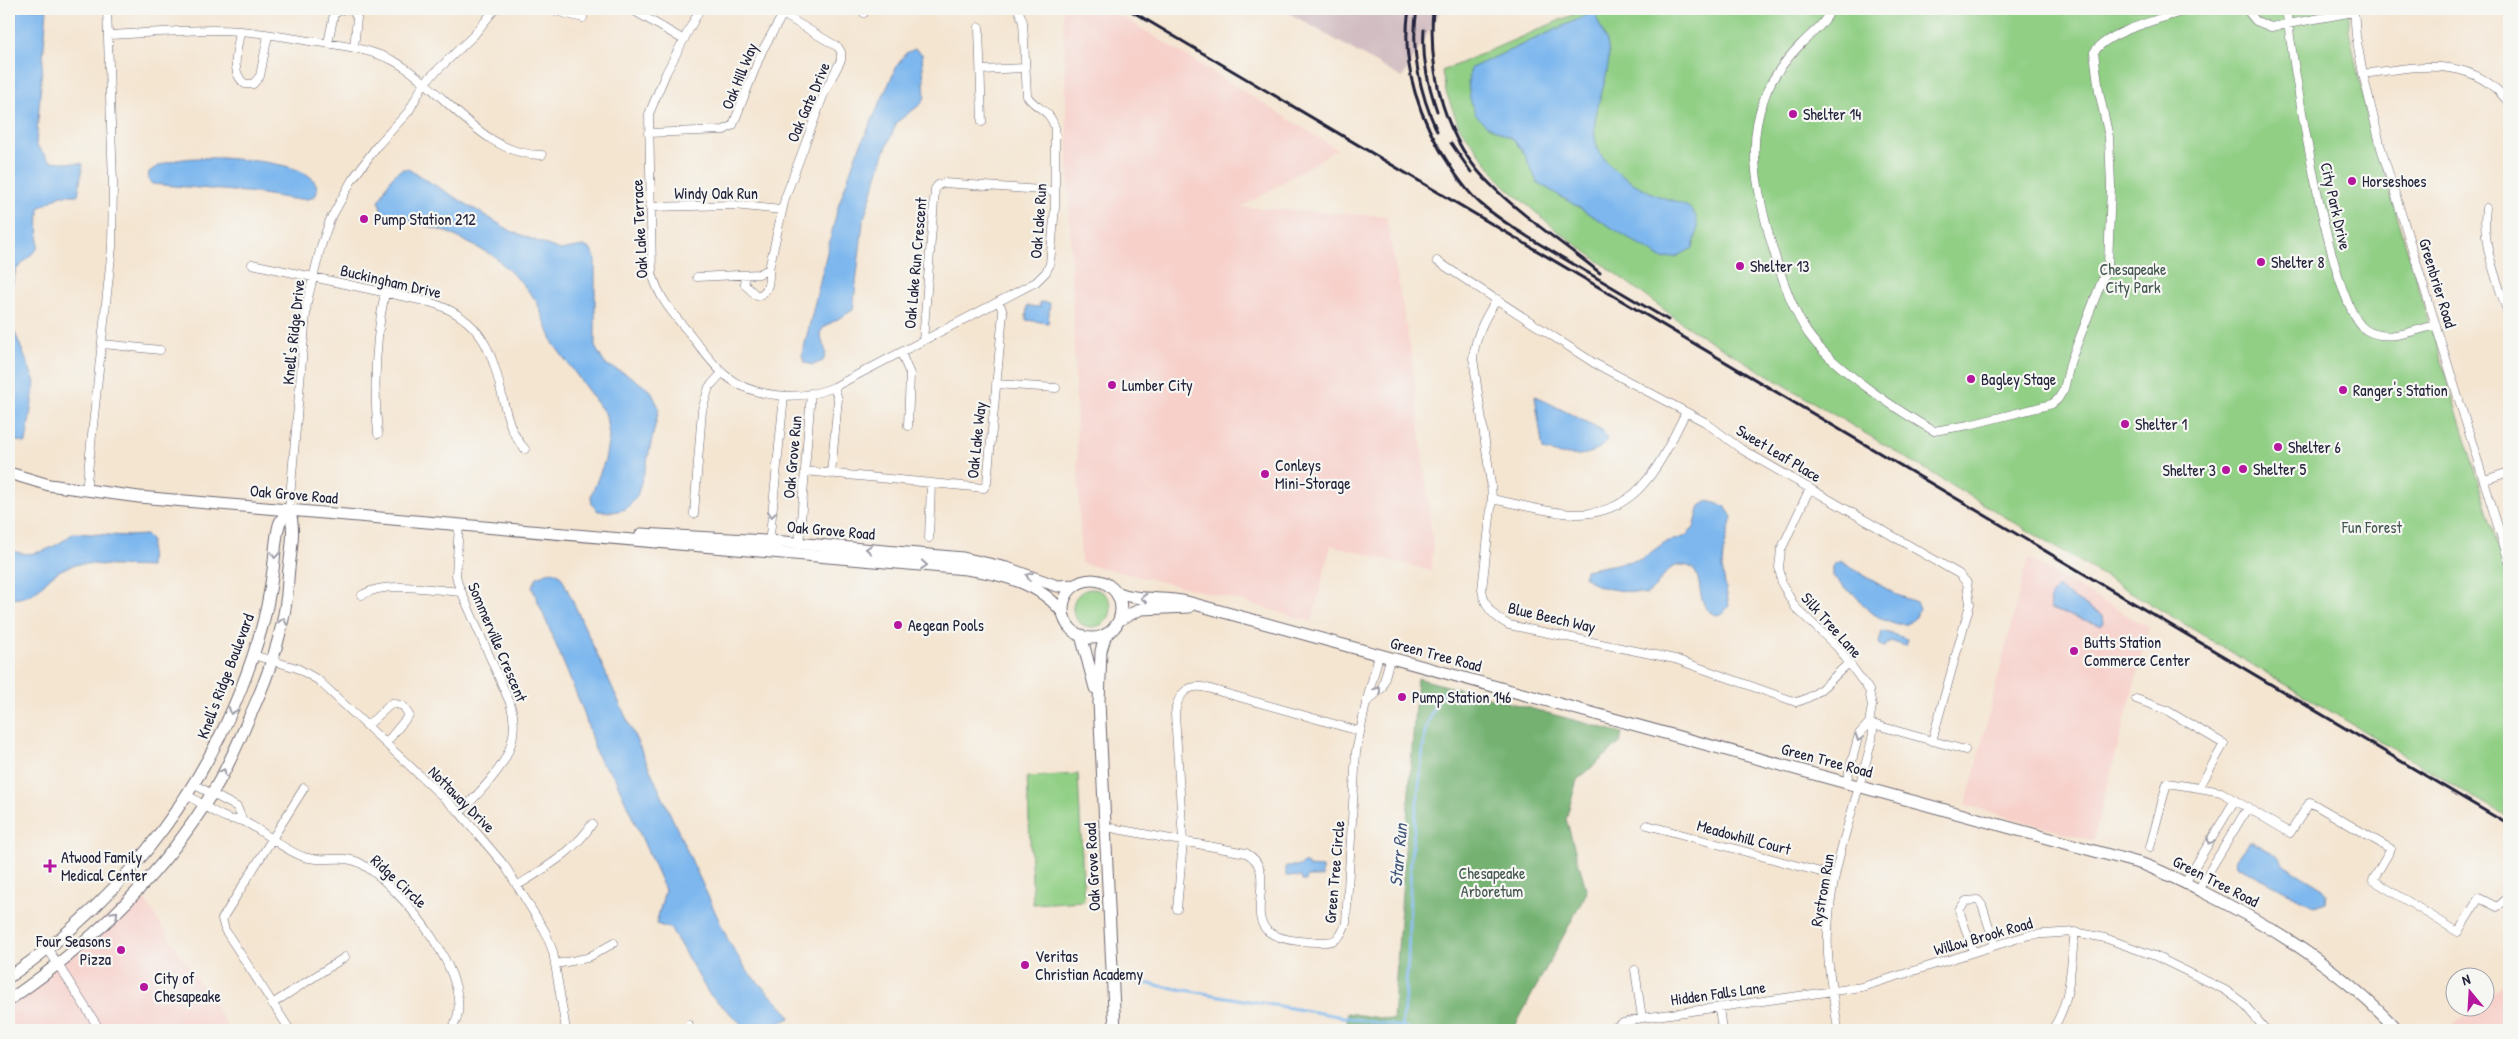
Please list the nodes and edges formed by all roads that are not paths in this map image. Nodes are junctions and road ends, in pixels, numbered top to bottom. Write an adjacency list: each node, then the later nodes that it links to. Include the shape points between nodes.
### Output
1 (107, 9): 20 (street)
2 (343, 9): 23 (street, via 334,14)
3 (348, 9): 24 (street, via 353,10 358,18)
4 (495, 9): 28 (street, Knell's Ridge Drive, via 474,35)
5 (547, 9): 16 (street)
6 (631, 9): 22 (street)
7 (700, 9): 22 (street, Oak Lake Terrace)
8 (774, 9): 15 (street, Oak Gate Drive)
9 (1018, 9): 25 (street, Oak Lake Run, via 1023,22)
10 (1831, 9): 11 (street, via 1822,24 1783,64 1764,98 1756,129 1754,156 1762,208 1785,283 1804,328 1814,342 1860,381 1934,430 1969,425 2052,404 2058,399 2108,265 2109,137 2094,52 2120,34)
11 (2190, 9)
12 (2246, 9): 17 (street, via 2264,26)
13 (2286, 9): 17 (street, City Park Drive)
14 (2354, 11): 17 (street); 27 (street, Greenbrier Road)
15 (783, 14): 31 (street, Oak Hill Way, via 762,51 733,125 724,130); 36 (street, Oak Gate Drive, via 833,43 841,55)
16 (584, 18)
17 (2288, 24): 47 (street, City Park Drive, via 2321,208 2334,260 2354,317 2366,330 2386,336)
18 (979, 27): 26 (street)
19 (240, 31): 20 (street); 21 (street); 21 (street, via 235,72 245,84 253,84 260,76)
20 (108, 35): 49 (street, via 113,183 110,274)
21 (268, 35): 23 (street)
22 (684, 40): 31 (street, Oak Lake Terrace, via 652,104)
23 (328, 43): 24 (street)
24 (354, 48): 28 (street, via 390,59)
25 (1024, 68): 26 (street); 33 (street, Oak Lake Run, via 1027,96 1045,110 1055,128)
26 (980, 70): 30 (street)
27 (2363, 74): 29 (street, via 2430,65 2452,68 2482,78); 47 (street, Greenbrier Road, via 2381,148)
28 (424, 84): 32 (street, via 458,114 510,148 524,154); 41 (street, Knell's Ridge Drive, via 409,111 377,146 338,203)
29 (2509, 103)
30 (982, 122)
31 (648, 132): 34 (street, Oak Lake Terrace)
32 (542, 155)
33 (1055, 191): 45 (street, Oak Lake Run, via 1048,269 1036,282); 48 (street, Oak Lake Run Crescent, via 938,185 935,189)
34 (650, 207): 36 (street, Windy Oak Run, via 734,204); 52 (street, Oak Lake Terrace, via 652,267 658,292)
35 (2486, 208): 46 (street, via 2487,247)
36 (781, 210): 39 (street)
37 (1437, 261): 44 (street, Sweet Leaf Place)
38 (252, 264): 41 (street, Buckingham Drive)
39 (769, 268): 40 (street, via 759,274); 40 (street, via 768,289 757,296 745,285)
40 (744, 275): 42 (street)
41 (312, 277): 43 (street, Buckingham Drive); 71 (street, Knell's Ridge Drive, via 307,302)
42 (697, 278)
43 (385, 292): 60 (street, via 375,347); 61 (street, Buckingham Drive, via 439,305 470,323 492,354 509,426)
44 (1497, 299): 58 (street, Sweet Leaf Place, via 1594,363); 70 (street, Blue Beech Way, via 1483,321 1473,358)
45 (999, 301): 48 (street, Oak Lake Run); 53 (street, Oak Lake Way, via 1002,313)
46 (2509, 317)
47 (2436, 325): 66 (street, Greenbrier Road)
48 (923, 341): 51 (street, Oak Lake Run)
49 (103, 344): 50 (street); 69 (street)
50 (160, 350)
51 (901, 353): 54 (street, Oak Lake Run); 59 (street, via 910,374)
52 (722, 373): 57 (street, Oak Lake Terrace, via 754,390); 72 (street, via 709,387 702,410)
53 (996, 384): 55 (street); 67 (street, Oak Lake Way, via 986,486 980,489)
54 (834, 387): 56 (street, Oak Lake Run); 65 (street, via 838,399)
55 (1056, 388)
56 (811, 394): 57 (street, Oak Lake Terrace); 62 (street, Oak Grove Run)
57 (784, 396): 75 (street, Oak Grove Run, one-way to 75)
58 (1686, 412): 68 (street, Sweet Leaf Place, via 1740,449); 70 (street, via 1649,479 1637,492 1613,507 1574,514)
59 (908, 426)
60 (378, 434)
61 (525, 449)
62 (805, 471): 65 (street, Oak Lake Way); 76 (street, Oak Grove Run)
63 (2509, 472): 66 (street)
64 (9, 473): 69 (street, Oak Grove Road, via 49,485)
65 (831, 474): 67 (street, Oak Lake Way)
66 (2485, 480): 77 (street, Greenbrier Road)
67 (931, 484): 74 (street)
68 (1810, 488): 91 (street, Silk Tree Lane, via 1781,550 1779,568 1782,584 1795,608 1838,648); 98 (street, Sweet Leaf Place, via 1950,567 1967,583 1970,604)
69 (86, 491): 71 (street, Oak Grove Road)
70 (1492, 499): 91 (street, Blue Beech Way, via 1482,590 1490,611 1509,625 1675,659 1796,702 1818,693)
71 (289, 510): 73 (street, Oak Grove Road); 87 (street, Knell's Ridge Boulevard, one-way to 87, via 279,524 267,607); 90 (street, one-way to 71, via 288,595 294,525)
72 (694, 514)
73 (459, 524): 75 (street, Oak Grove Road, via 606,538); 79 (street, Sommerville Crescent, via 456,575)
74 (929, 538)
75 (769, 546): 76 (street, Oak Grove Road)
76 (798, 548): 78 (street, Oak Grove Road, one-way to 76, via 1057,586 1007,568 963,558); 83 (street, Oak Grove Road, one-way to 83, via 993,574 1040,591)
77 (2509, 562)
78 (1076, 585): 80 (street, via 1085,580 1100,580); 83 (street, via 1066,596)
79 (461, 592): 81 (street, via 390,587); 111 (street, Sommerville Crescent, via 510,703 514,731 511,747 500,769)
80 (1116, 592): 82 (street, Green Tree Road, one-way to 80, via 1174,599 1129,597); 84 (street, via 1121,606)
81 (362, 595)
82 (1206, 608): 84 (street, Green Tree Road, via 1141,609); 88 (street, Green Tree Road)
83 (1063, 613): 86 (street, via 1068,624)
84 (1119, 620): 85 (street)
85 (1106, 634): 86 (street, via 1093,638); 93 (street, Oak Grove Road, via 1100,651)
86 (1080, 635): 93 (street, Oak Grove Road)
87 (253, 655): 90 (street, Nottaway Drive); 102 (street, Knell's Ridge Boulevard, one-way to 102, via 222,733)
88 (1379, 656): 89 (street, Green Tree Road); 94 (street, Green Tree Circle)
89 (1390, 659): 94 (street, Green Tree Circle, one-way to 89, via 1382,688); 101 (street, Green Tree Road)
90 (272, 660): 96 (street, Nottaway Drive, via 306,672); 106 (street, one-way to 90, via 256,702)
91 (1849, 663): 95 (street, Silk Tree Lane, via 1872,698)
92 (2136, 699): 105 (street, via 2166,710 2224,744)
93 (1098, 702): 115 (street, Oak Grove Road)
94 (1366, 703): 97 (street, Green Tree Circle)
95 (1869, 723): 98 (street); 101 (street, Silk Tree Lane, one-way to 101, via 1860,734); 103 (street, Silk Tree Lane, via 1872,739)
96 (367, 726): 99 (street, Nottaway Drive); 99 (street, via 392,703 403,706 409,715 407,720)
97 (1359, 731): 117 (street, via 1207,688 1192,686 1184,690 1176,704 1175,714); 117 (street, Green Tree Circle, via 1346,923 1335,941 1281,938 1268,932 1261,920 1260,869 1253,857 1226,848)
98 (1932, 741): 100 (street)
99 (386, 743): 111 (street, Nottaway Drive)
100 (1965, 750)
101 (1846, 782): 103 (street, Green Tree Road)
102 (195, 785): 106 (street, Ridge Circle); 107 (street, Knell's Ridge Boulevard)
103 (1860, 786): 119 (street, Rystrom Run); 120 (street, Green Tree Road, via 2142,864)
104 (304, 788): 116 (street)
105 (2199, 788): 108 (street, via 2221,792); 118 (street, via 2167,783)
106 (212, 793): 109 (street); 112 (street, Ridge Circle, via 237,807)
107 (188, 795): 109 (street, Ridge Circle); 128 (street, Knell's Ridge Boulevard, via 114,890)
108 (2235, 800): 110 (street); 120 (street, one-way to 120)
109 (204, 805): 112 (street, Ridge Circle, via 227,818); 131 (street, one-way to 109, via 91,937 138,890)
110 (2248, 807): 122 (street); 123 (street, via 2290,833 2310,802 2391,848 2373,880 2458,932 2479,898 2497,908)
111 (460, 813): 121 (street, Nottaway Drive, via 497,855)
112 (243, 821): 116 (street, Ridge Circle)
113 (592, 824): 121 (street, via 572,849)
114 (1647, 825): 119 (street, Meadowhill Court)
115 (1106, 827): 117 (street, Green Tree Circle); 144 (street, Oak Grove Road)
116 (273, 838): 137 (street, via 222,923); 142 (street, Ridge Circle, via 303,857 348,859 360,863 408,903 437,945 451,976 459,1003)
117 (1183, 841): 124 (street)
118 (2150, 847)
119 (1835, 876): 135 (street, Rystrom Run, via 1828,933)
120 (2185, 883): 122 (street, Green Tree Road)
121 (517, 886): 132 (street, Nottaway Drive, via 545,931)
122 (2198, 890): 150 (street, Green Tree Road, via 2270,927 2312,954)
123 (2509, 897)
124 (1177, 909)
125 (2075, 932): 127 (street, Willow Brook Road, via 2029,935); 148 (street, via 2066,1003); 149 (street, Willow Brook Road, via 2106,938 2155,956 2225,990 2242,1002)
126 (614, 943): 132 (street, via 587,958)
127 (1996, 945): 129 (street, Willow Brook Road); 129 (street, via 1982,905 1978,900 1966,901 1959,910)
128 (48, 949): 131 (street); 134 (street, Knell's Ridge Boulevard)
129 (1973, 951): 135 (street, Willow Brook Road, via 1892,979)
130 (346, 956): 137 (street)
131 (58, 964): 136 (street); 140 (street)
132 (556, 964): 143 (street, Nottaway Drive)
133 (1635, 970): 139 (street)
134 (9, 977)
135 (1832, 990): 138 (street, Hidden Falls Lane); 147 (street, Rystrom Run)
136 (9, 1000)
137 (272, 1004): 141 (street)
138 (1719, 1008): 139 (street, Hidden Falls Lane); 146 (street)
139 (1642, 1018): 145 (street, Hidden Falls Lane)
140 (100, 1030)
141 (290, 1030)
142 (451, 1030)
143 (566, 1030)
144 (1115, 1030)
145 (1610, 1030)
146 (1722, 1030)
147 (1838, 1030)
148 (2052, 1030)
149 (2266, 1030)
150 (2397, 1030)

